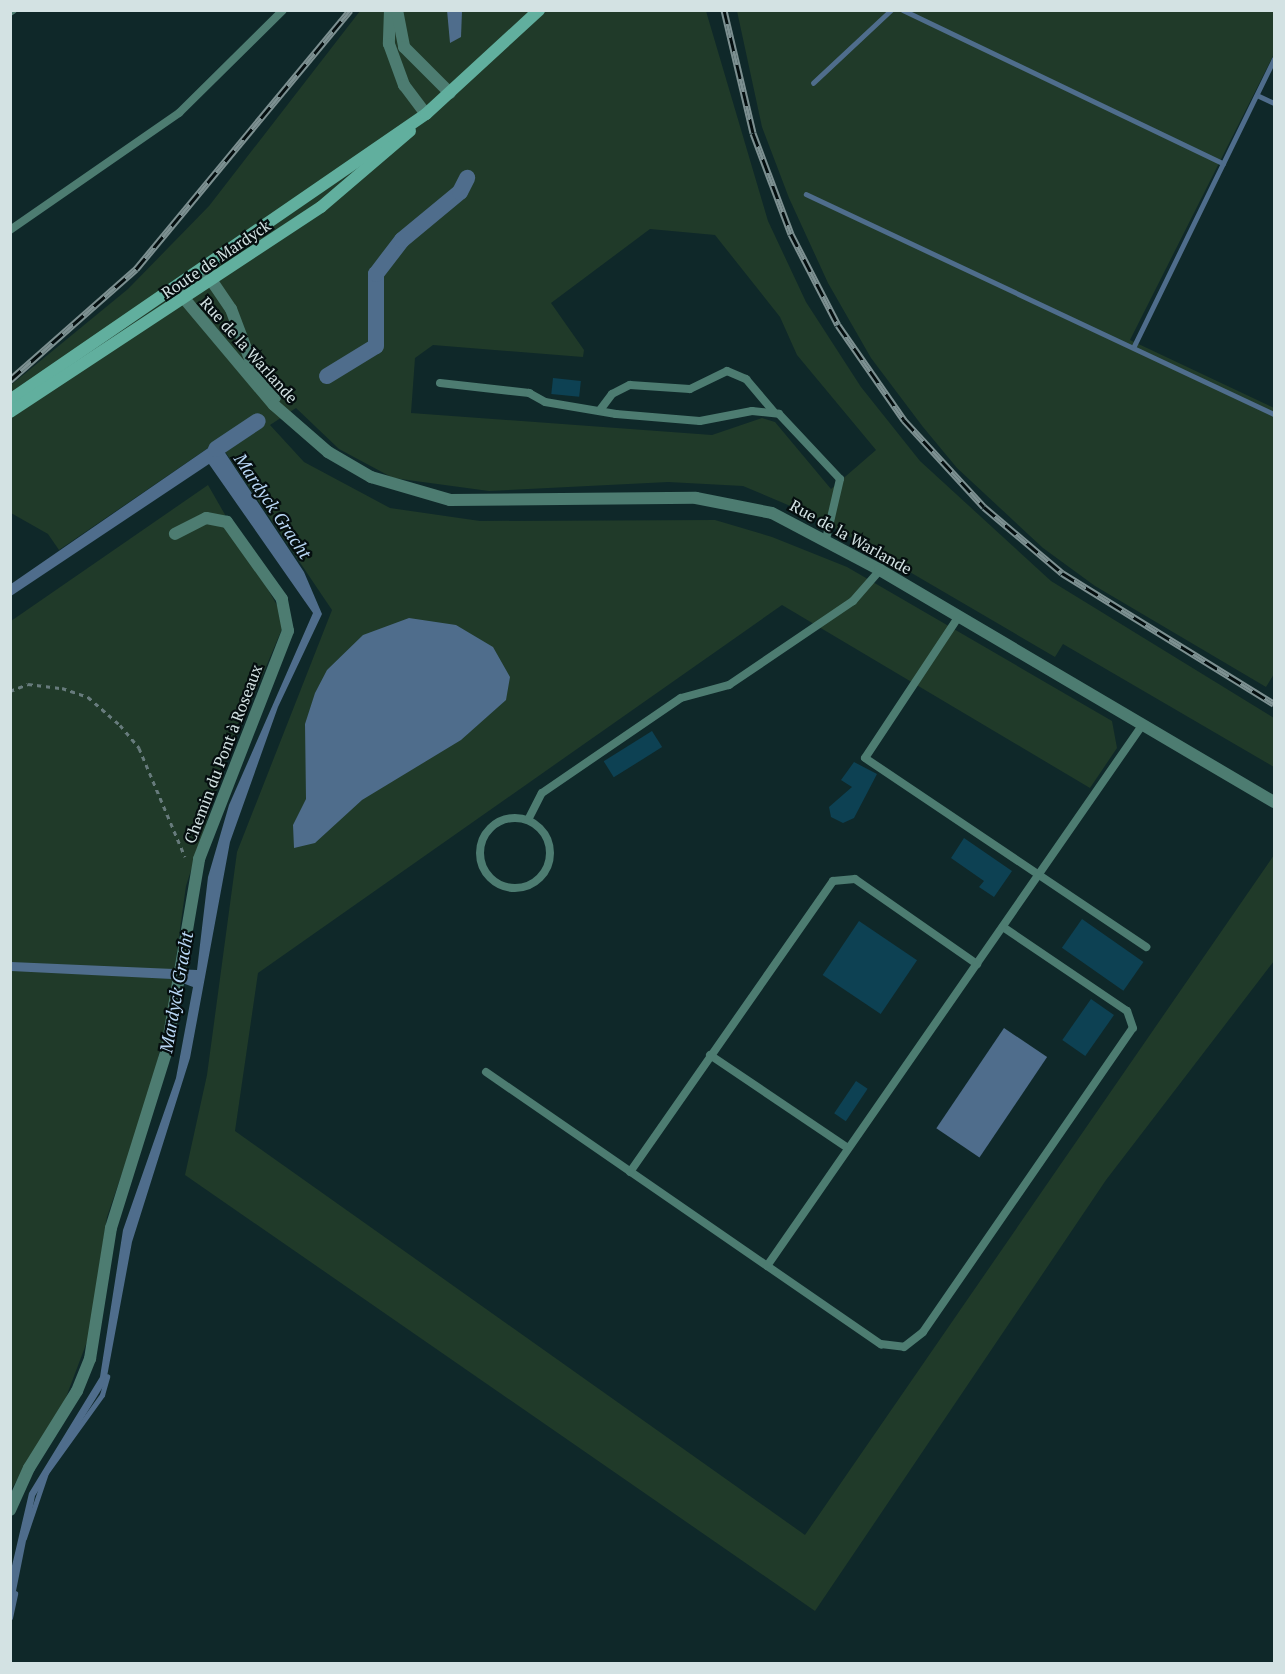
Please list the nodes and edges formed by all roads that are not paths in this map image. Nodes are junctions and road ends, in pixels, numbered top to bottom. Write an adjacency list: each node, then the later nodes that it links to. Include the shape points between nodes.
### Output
1 (283, 10): 7 (lane, via 178,113)
2 (390, 10): 6 (street, via 389,44 404,85)
3 (397, 10): 5 (street, via 404,47)
4 (539, 10): 5 (main road, Route de Mardyck)
5 (450, 93): 6 (main road, Route de Mardyck)
6 (426, 114): 8 (main road, Route de Mardyck); 9 (main road, Route de Mardyck, via 341,193)
7 (10, 230)
8 (203, 268): 9 (street, Rue de la Warlande); 10 (main road, Route de Mardyck)
9 (212, 281): 11 (main road, Route de Mardyck); 17 (street, Rue de la Warlande, via 232,312 254,366)
10 (175, 287): 11 (street, Rue de la Warlande); 13 (main road, Route de Mardyck)
11 (184, 300): 15 (main road, Route de Mardyck); 17 (street, Rue de la Warlande, via 259,390)
12 (440, 383): 14 (lane, via 529,393 545,402)
13 (10, 400)
14 (600, 410): 16 (lane, via 700,421); 16 (lane, via 612,394 630,385 690,389 727,370 746,379)
15 (10, 412)
16 (774, 412): 19 (lane, via 788,421 840,479)
17 (303, 431): 19 (street, Rue de la Warlande, via 350,466 430,497 494,502 712,499 772,513)
18 (175, 534): 34 (street, Chemin du Pont à Roseaux, via 206,519 227,522 282,599 289,618 286,639 212,818 194,881 179,986 158,1081 111,1228 90,1359 77,1391 28,1468)
19 (826, 539): 20 (street, Rue de la Warlande)
20 (880, 570): 21 (street, Rue de la Warlande); 24 (lane, via 853,601 734,682 681,698 542,793)
21 (959, 616): 22 (street, Rue de la Warlande); 25 (lane, via 865,758)
22 (1143, 724): 23 (street, Rue de la Warlande); 25 (lane)
23 (1275, 801)
24 (528, 820): 24 (lane, via 500,820 481,842 482,864 501,885 529,885 546,869 548,841)
25 (1039, 875): 26 (lane); 27 (lane)
26 (1003, 927): 28 (lane); 33 (lane, via 1127,1011 1133,1028 956,1284 917,1338 893,1349)
27 (1146, 947)
28 (977, 964): 29 (lane, via 855,879 839,878 822,892); 31 (lane)
29 (710, 1055): 31 (lane); 32 (lane)
30 (486, 1072): 32 (lane)
31 (848, 1148): 33 (lane)
32 (630, 1172): 33 (lane)
33 (767, 1266)
34 (10, 1510)

